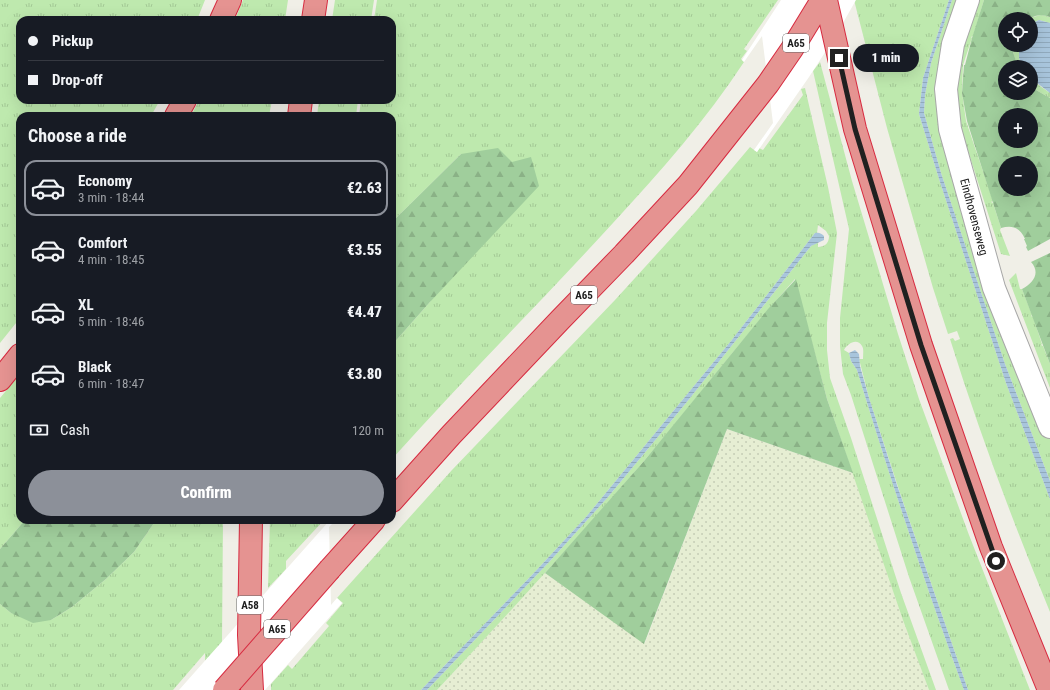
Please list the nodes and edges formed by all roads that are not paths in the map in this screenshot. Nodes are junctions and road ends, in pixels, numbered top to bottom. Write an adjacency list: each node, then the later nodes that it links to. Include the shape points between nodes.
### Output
1 (230, 0): 6 (highway)
2 (316, 0): 7 (highway)
3 (822, 0): 11 (highway, A65, via 768,84 688,185)
4 (826, 0): 16 (highway, via 855,129 921,345 991,547)
5 (968, 0): 10 (street, Eindhovenseweg, via 953,44 946,89 950,129 994,288)
6 (224, 16)
7 (314, 16)
8 (16, 360): 9 (highway)
9 (0, 380)
10 (1050, 427)
11 (396, 496)
12 (251, 524): 15 (highway, A58)
13 (370, 524): 14 (highway, A65, bridge)
14 (224, 690)
15 (252, 690)
16 (1049, 690)

